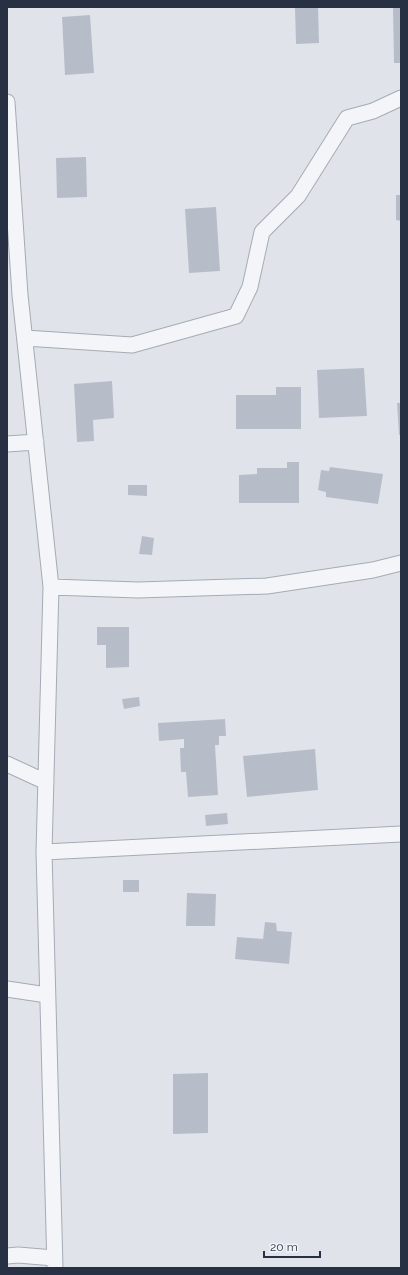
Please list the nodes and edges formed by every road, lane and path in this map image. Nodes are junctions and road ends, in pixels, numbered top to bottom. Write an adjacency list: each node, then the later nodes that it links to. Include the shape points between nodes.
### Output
1 (401, 98): 4 (street, via 373,111 347,118 298,196 262,232 250,287 236,316 132,345)
2 (7, 102): 3 (street)
3 (9, 171): 4 (street)
4 (25, 338): 5 (street)
5 (36, 442): 6 (street); 8 (street)
6 (7, 444)
7 (401, 563): 8 (street, via 373,570 267,586 138,590)
8 (51, 587): 10 (street)
9 (7, 764): 10 (street)
10 (46, 782): 12 (street)
11 (401, 834): 12 (street)
12 (44, 852): 14 (street)
13 (7, 989): 14 (street)
14 (47, 995): 16 (street)
15 (7, 1256): 16 (street, via 18,1255)
16 (54, 1263)

